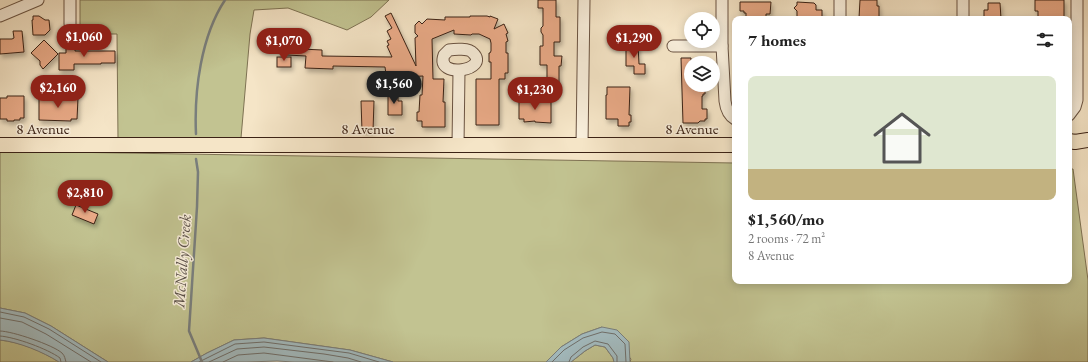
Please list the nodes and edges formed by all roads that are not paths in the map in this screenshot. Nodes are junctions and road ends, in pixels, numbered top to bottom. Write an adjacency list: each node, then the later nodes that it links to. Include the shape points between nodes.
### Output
1 (38, 0): 8 (street)
2 (70, 0): 11 (street)
3 (584, 0): 21 (street)
4 (722, 0): 13 (street)
5 (840, 0): 9 (street)
6 (963, 0): 10 (street)
7 (1077, 0): 15 (street, via 1077,100)
8 (0, 16)
9 (840, 16)
10 (963, 16)
11 (70, 24)
12 (673, 46): 13 (street)
13 (722, 46): 16 (street, via 725,101)
14 (459, 70): 20 (street)
15 (1072, 111)
16 (732, 117)
17 (1088, 140): 18 (main road)
18 (1072, 142)
19 (0, 145): 20 (main road, 8 Avenue)
20 (458, 145): 21 (main road, 8 Avenue)
21 (582, 145): 22 (main road, 8 Avenue)
22 (732, 145)
23 (1072, 149): 24 (main road)
24 (1088, 150)

